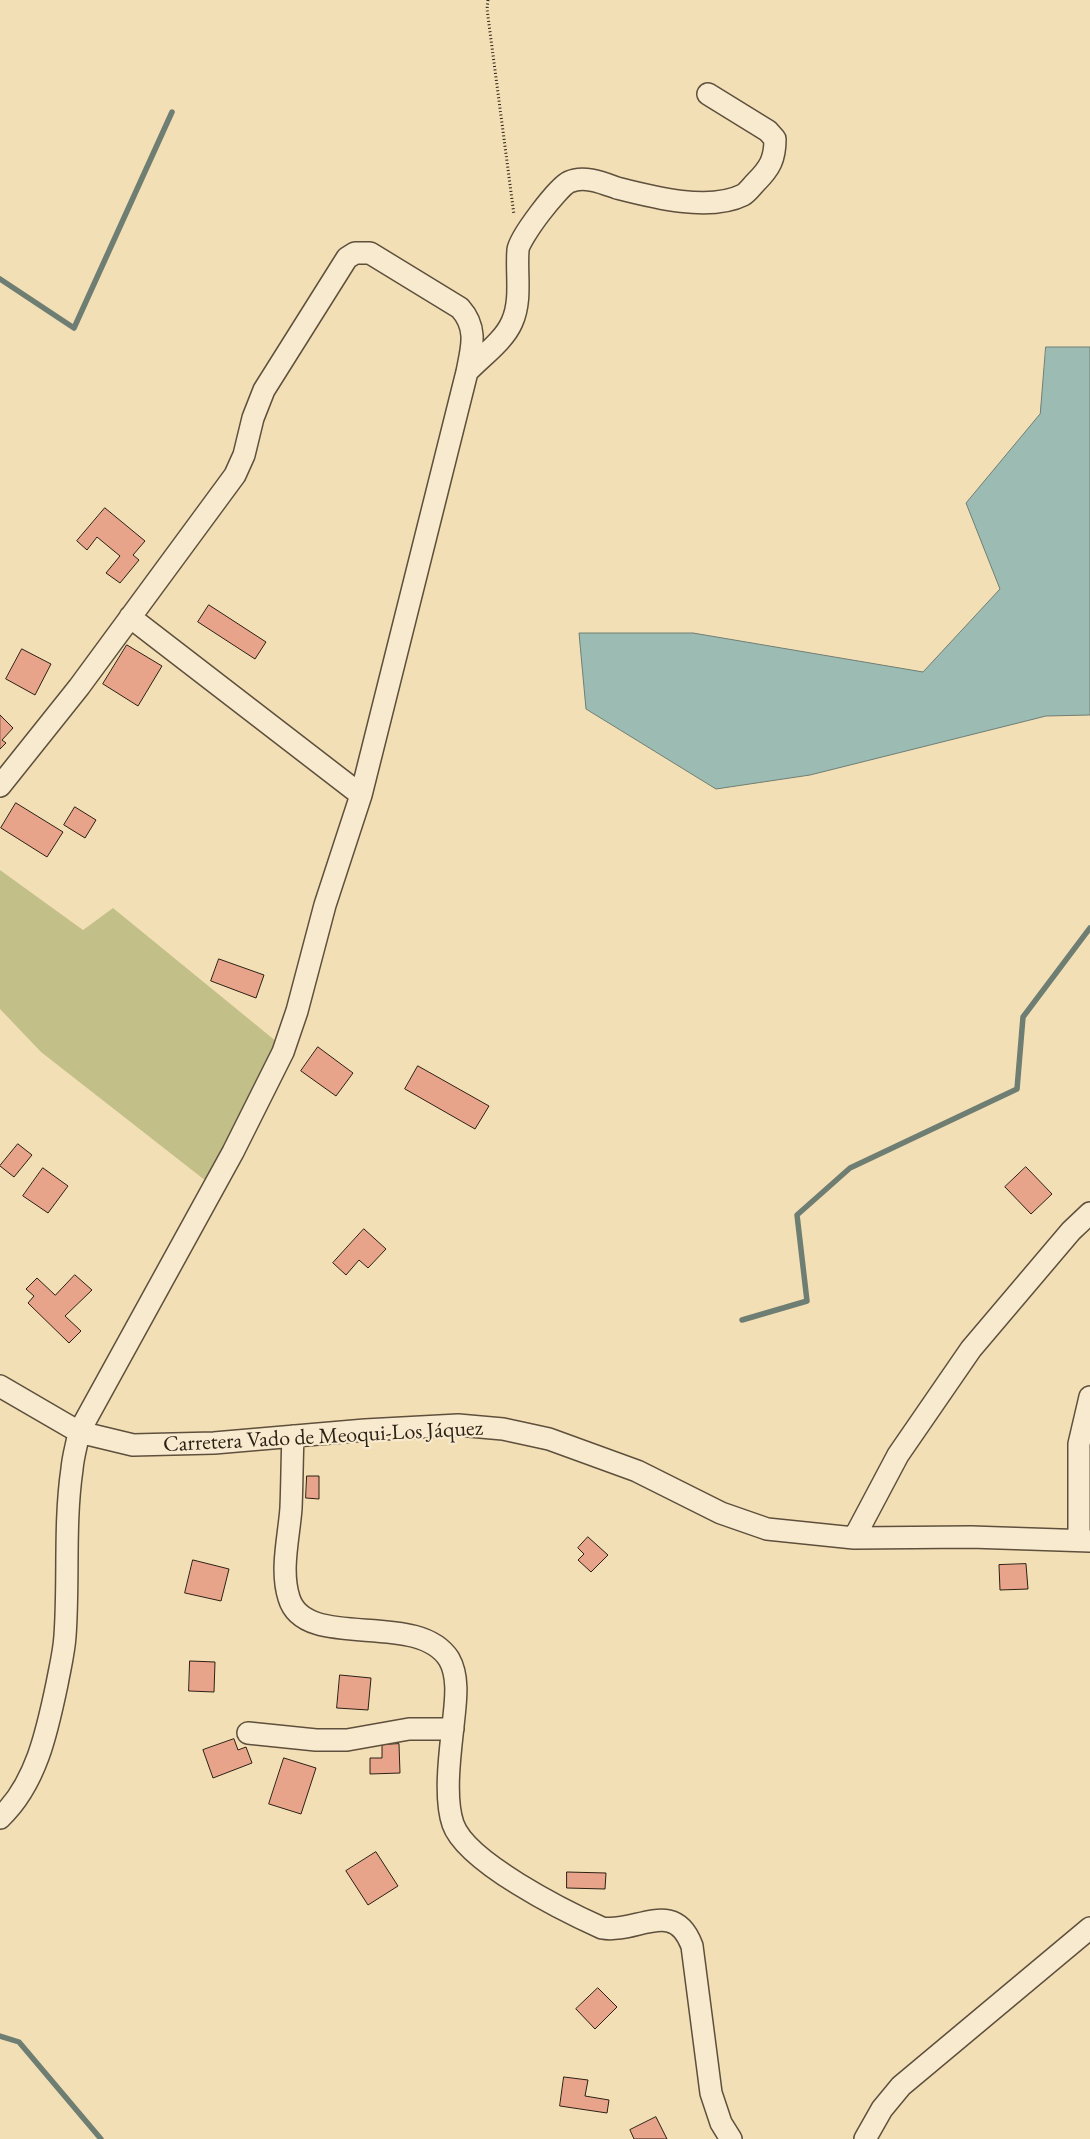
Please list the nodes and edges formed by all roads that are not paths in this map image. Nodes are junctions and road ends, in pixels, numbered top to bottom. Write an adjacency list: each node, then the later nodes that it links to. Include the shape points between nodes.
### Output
1 (708, 94): 2 (street, via 768,131 775,139 771,167 745,194 708,203 651,197 588,179 571,181 560,188 518,248 513,321 502,337)
2 (467, 372): 3 (street, via 472,336 469,319 460,308 370,253 354,253 347,258 264,390 235,475); 5 (street)
3 (130, 617): 4 (street, via 80,687); 5 (street)
4 (0, 786)
5 (361, 795): 9 (street, via 325,905 283,1052 233,1152)
6 (1090, 1213): 11 (street, via 1071,1231 971,1350 898,1455)
7 (0, 1386): 9 (street, Carretera Vado de Meoqui-Los Jáquez)
8 (1090, 1397): 12 (street, via 1080,1444)
9 (80, 1432): 10 (street, Carretera Vado de Meoqui-Los Jáquez, via 133,1445 157,1446); 15 (street, via 69,1501 65,1638 50,1720 38,1759 27,1781 14,1805)
10 (292, 1436): 11 (street, Carretera Vado de Meoqui-Los Jáquez, via 458,1425 503,1429 549,1439 637,1471 720,1513 767,1529); 13 (street, via 286,1569 289,1599 298,1614 314,1624 418,1636 439,1647 450,1661 456,1690)
11 (854, 1538): 12 (street, Carretera Vado de Meoqui-Los Jáquez)
12 (1084, 1540)
13 (452, 1729): 14 (street, via 410,1729 347,1740); 17 (street, via 449,1797 452,1822 460,1839 471,1851 519,1883 602,1928 616,1930 644,1921 668,1921 680,1925 688,1935 711,2093 721,2123)
14 (248, 1733)
15 (0, 1818)
16 (1090, 1928): 18 (street, via 901,2086 882,2109)
17 (731, 2139)
18 (865, 2139)

